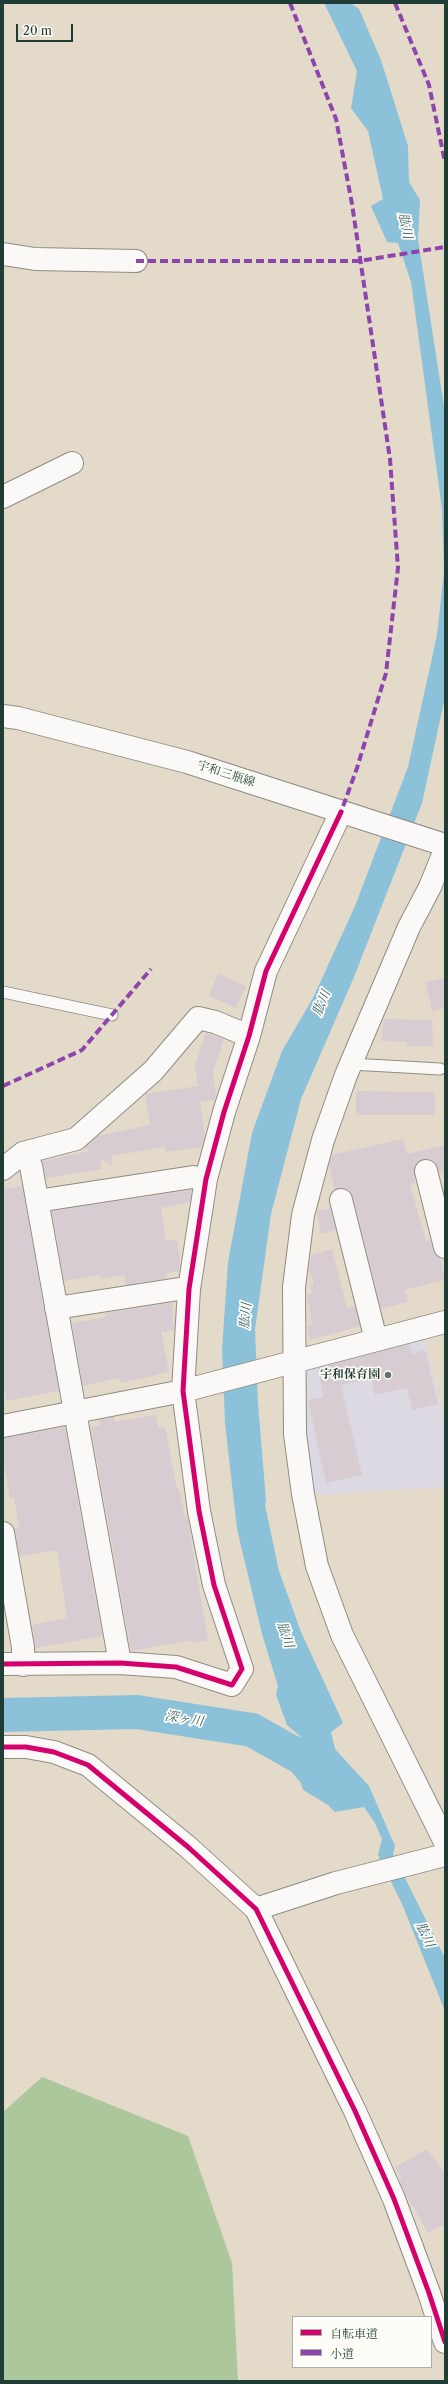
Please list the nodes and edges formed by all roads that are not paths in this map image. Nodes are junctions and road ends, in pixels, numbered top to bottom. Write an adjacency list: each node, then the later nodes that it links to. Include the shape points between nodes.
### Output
1 (3, 254): 2 (street, via 35,259)
2 (136, 260)
3 (72, 463): 4 (street)
4 (3, 497)
5 (3, 716): 6 (street, 宇和三瓶線, via 187,762)
6 (347, 814): 7 (street, 宇和三瓶線); 10 (street, via 266,972)
7 (442, 846): 11 (street, via 430,887 409,927)
8 (3, 992): 9 (lane)
9 (112, 1015)
10 (249, 1036): 13 (street, via 216,1022 198,1018 153,1071 76,1140); 16 (street, via 224,1112)
11 (351, 1064): 12 (lane); 25 (street, via 323,1140 303,1214 294,1287)
12 (440, 1069)
13 (23, 1153): 14 (street); 18 (street, via 31,1166)
14 (3, 1169)
15 (426, 1171): 19 (street)
16 (206, 1179): 18 (street, via 193,1178); 21 (street)
17 (341, 1200): 24 (street)
18 (37, 1201): 22 (street)
19 (440, 1209): 20 (street)
20 (445, 1247)
21 (189, 1289): 22 (street); 26 (street)
22 (56, 1308): 27 (street)
23 (445, 1322): 24 (street)
24 (376, 1340): 25 (street)
25 (291, 1362): 26 (street); 33 (street, via 295,1434 317,1566 342,1635)
26 (183, 1391): 27 (street); 30 (street, via 199,1511 214,1585 242,1669 232,1685 176,1667)
27 (74, 1412): 28 (street); 30 (street)
28 (3, 1426)
29 (3, 1533): 31 (street, via 23,1647)
30 (120, 1663): 31 (street)
31 (13, 1664)
32 (3, 1747): 34 (street, via 26,1747 54,1752 88,1765 188,1847)
33 (443, 1851): 34 (street)
34 (256, 1910): 35 (street, via 364,2131 397,2206)
35 (445, 2342)

